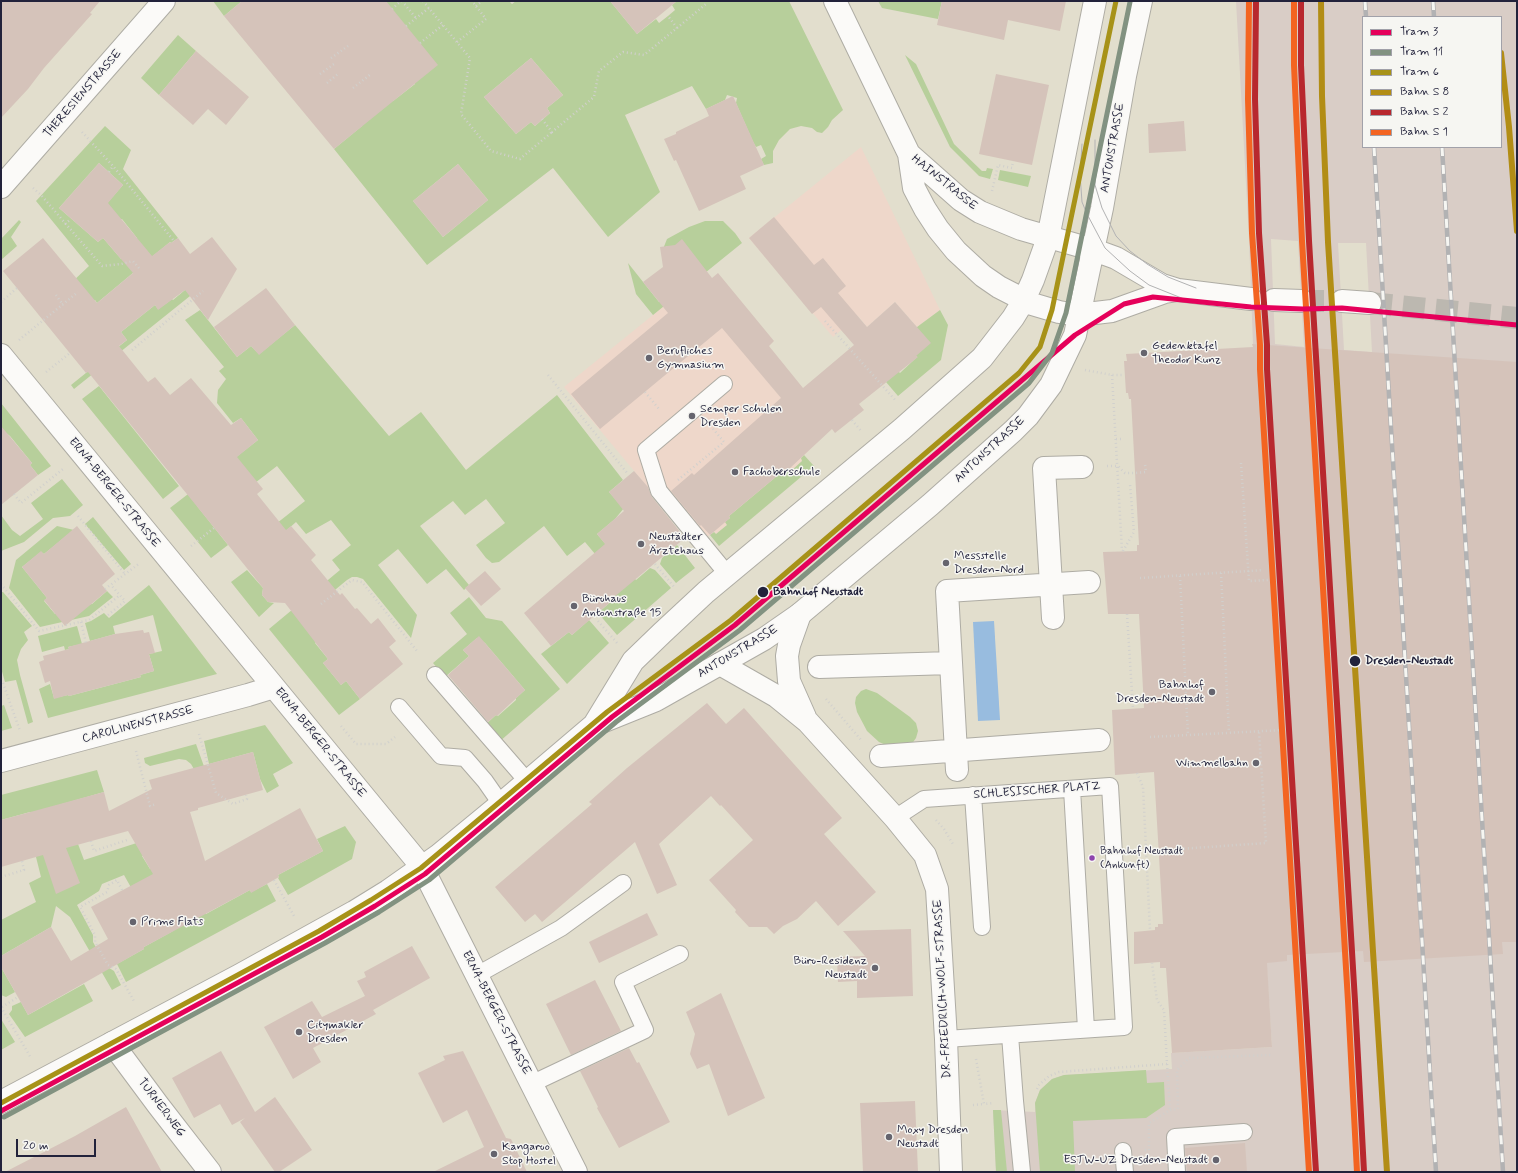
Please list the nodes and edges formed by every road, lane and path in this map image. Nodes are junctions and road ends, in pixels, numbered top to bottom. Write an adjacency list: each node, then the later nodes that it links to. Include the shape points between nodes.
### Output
1 (164, 1): 28 (main road, THERESIENSTRASSE)
2 (402, 1): 12 (path); 14 (path)
3 (422, 1): 11 (path)
4 (472, 1): 10 (path)
5 (482, 1): 10 (path)
6 (706, 1): 17 (path, via 706,4)
7 (834, 1): 31 (main road)
8 (1095, 1): 39 (main road, ANTONSTRASSE)
9 (1141, 1): 41 (main road, ANTONSTRASSE)
10 (476, 6): 18 (path, via 486,19)
11 (429, 8): 14 (path); 15 (path)
12 (392, 9)
13 (668, 16): 17 (path)
14 (416, 18): 16 (path)
15 (443, 25): 18 (path); 19 (path)
16 (406, 26)
17 (677, 28): 30 (path, via 644,55 623,52 605,66 599,71 594,97)
18 (457, 42): 30 (path, via 470,58 461,114 491,151 520,158)
19 (420, 43)
20 (348, 46): 21 (path)
21 (332, 58)
22 (334, 64): 23 (path)
23 (320, 74)
24 (338, 74): 26 (path)
25 (371, 74): 27 (path)
26 (327, 83)
27 (353, 88)
28 (64, 116): 33 (path); 35 (main road, THERESIENSTRASSE)
29 (542, 119): 30 (path)
30 (552, 132)
31 (909, 154): 39 (main road, HAINSTRASSE, via 962,200 980,212 1000,222); 49 (main road, HAINSTRASSE, via 914,188 938,229 956,251 983,276)
32 (1013, 161): 36 (path, via 1012,168 998,165)
33 (113, 166): 34 (path); 40 (path)
34 (109, 172)
35 (8, 179): 38 (path, via 42,195)
36 (994, 180)
37 (72, 218): 38 (path)
38 (65, 224): 42 (path, via 102,266 133,261)
39 (1048, 238): 41 (main road, HAINSTRASSE); 49 (main road, ANTONSTRASSE)
40 (174, 241)
41 (1094, 250): 44 (main road, HAINSTRASSE, via 1116,258 1162,284); 56 (main road, ANTONSTRASSE)
42 (139, 268)
43 (17, 288): 52 (path)
44 (1178, 290): 48 (main road); 56 (main road, HAINSTRASSE, via 1165,292 1112,311)
45 (203, 291): 59 (path)
46 (78, 292): 55 (path)
47 (56, 296): 55 (path)
48 (1251, 299)
49 (1024, 300): 56 (main road, HAINSTRASSE, via 1059,312); 70 (main road, ANTONSTRASSE, via 982,358)
50 (1274, 300): 51 (main road)
51 (1302, 301)
52 (1, 302)
53 (1342, 302): 54 (main road)
54 (1370, 304)
55 (63, 305): 58 (path)
56 (1078, 315): 62 (main road, ANTONSTRASSE, via 1075,336)
57 (825, 321): 70 (path)
58 (28, 332)
59 (132, 350)
60 (70, 353): 67 (path)
61 (1, 355): 67 (main road, ERNA-BERGER-STRASSE)
62 (1061, 366): 64 (path); 104 (main road, ANTONSTRASSE, via 1051,386 1013,432)
63 (548, 375): 79 (path)
64 (1112, 375): 65 (path); 72 (path)
65 (1122, 375)
66 (724, 384): 68 (lane)
67 (27, 387): 85 (main road, ERNA-BERGER-STRASSE)
68 (696, 408): 80 (path, via 724,442); 92 (lane, via 646,450 659,490)
69 (852, 420): 71 (path)
70 (912, 420): 92 (main road, ANTONSTRASSE)
71 (859, 428)
72 (1116, 439): 73 (path); 76 (path)
73 (1123, 439)
74 (1241, 463): 89 (path)
75 (1145, 464): 76 (path, via 1146,472 1135,473 1125,473)
76 (1118, 466): 77 (path); 81 (path, via 1122,552 1134,532)
77 (1082, 467): 98 (main road, via 1044,468)
78 (58, 474): 82 (path, via 21,503)
79 (628, 474)
80 (678, 481)
81 (1130, 484)
82 (14, 494)
83 (78, 516): 91 (path)
84 (214, 528): 85 (path)
85 (165, 555): 91 (path); 115 (main road, ERNA-BERGER-STRASSE)
86 (655, 564): 87 (path)
87 (658, 567)
88 (1264, 570): 89 (path)
89 (1248, 571): 90 (path); 95 (path, via 1249,581)
90 (1220, 573): 93 (path); 125 (path)
91 (126, 574): 99 (path)
92 (728, 575): 120 (main road, ANTONSTRASSE, via 706,592 633,662)
93 (1180, 576): 94 (path); 126 (path)
94 (1140, 578)
95 (1268, 580)
96 (1089, 582): 98 (main road)
97 (1, 584): 107 (path, via 39,631)
98 (1051, 584): 106 (main road); 110 (main road, via 946,591)
99 (111, 585): 100 (path); 101 (path)
100 (105, 589)
101 (120, 595): 103 (path, via 124,601); 107 (path, via 89,620)
102 (321, 604): 109 (path, via 346,583 352,580 362,582)
103 (108, 614)
104 (800, 614): 111 (main road, ANTONSTRASSE, via 764,639); 119 (main road, via 787,656 788,682)
105 (1127, 614): 117 (path)
106 (1054, 618)
107 (81, 622): 108 (path)
108 (86, 642)
109 (417, 651)
110 (951, 663): 112 (main road); 132 (main road)
111 (720, 664): 119 (main road, via 776,696); 120 (main road, ANTONSTRASSE, via 656,700)
112 (819, 667)
113 (435, 675): 135 (lane)
114 (3, 684): 130 (path)
115 (274, 687): 118 (main road, CAROLINENSTRASSE); 146 (main road, ERNA-BERGER-STRASSE)
116 (399, 706): 140 (lane, via 441,756 465,758)
117 (1133, 709)
118 (193, 710): 122 (main road, CAROLINENSTRASSE); 137 (path, via 216,793 233,804 247,799)
119 (808, 722): 141 (main road)
120 (594, 724): 135 (main road, ANTONSTRASSE)
121 (341, 726): 129 (path, via 356,744)
122 (131, 727): 130 (main road, CAROLINENSTRASSE); 139 (path, via 150,806)
123 (1283, 730): 124 (path)
124 (1259, 731): 125 (path); 144 (path, via 1266,843)
125 (1229, 732): 126 (path)
126 (1188, 735): 127 (path)
127 (1150, 738)
128 (1099, 740): 132 (main road)
129 (386, 744)
130 (28, 754): 133 (main road, CAROLINENSTRASSE)
131 (881, 756): 132 (main road)
132 (956, 760)
133 (1, 761)
134 (1137, 773): 152 (path, via 1143,787)
135 (527, 781): 140 (main road, ANTONSTRASSE)
136 (1072, 789): 138 (lane, SCHLESISCHER PLATZ); 159 (lane); 159 (lane, SCHLESISCHER PLATZ, via 1110,786 1124,1019 1124,1027)
137 (246, 795)
138 (973, 795): 141 (lane, SCHLESISCHER PLATZ, via 924,799); 151 (lane)
139 (156, 804)
140 (501, 804): 146 (main road, ANTONSTRASSE)
141 (895, 818): 161 (main road, DR.-FRIEDRICH-WOLF-STRASSE, via 925,855 937,889)
142 (127, 840): 143 (path, via 94,851)
143 (90, 841)
144 (1158, 851)
145 (22, 861): 147 (path, via 24,870)
146 (422, 867): 153 (main road, ANTONSTRASSE, via 388,891); 155 (main road, ERNA-BERGER-STRASSE)
147 (1, 877)
148 (274, 880): 153 (path)
149 (623, 884): 155 (lane, via 561,928)
150 (122, 890): 158 (path, via 117,880 109,884 107,892 80,907 108,965 116,969)
151 (982, 927)
152 (1150, 930)
153 (306, 938): 158 (main road, ANTONSTRASSE)
154 (680, 954): 166 (lane, via 623,982 645,1030)
155 (477, 975): 166 (main road, ERNA-BERGER-STRASSE)
156 (18, 997): 157 (path)
157 (1, 1007): 165 (path)
158 (148, 1024): 162 (main road, ANTONSTRASSE)
159 (1086, 1030): 160 (lane, SCHLESISCHER PLATZ)
160 (1010, 1035): 161 (lane, SCHLESISCHER PLATZ); 174 (lane)
161 (946, 1039): 173 (main road, DR.-FRIEDRICH-WOLF-STRASSE)
162 (112, 1043): 165 (main road, ANTONSTRASSE); 171 (main road, TURNERWEG)
163 (1271, 1055): 168 (path, via 1189,1058 1177,1070 1178,1109)
164 (1167, 1064): 168 (path)
165 (44, 1079): 167 (main road, ANTONSTRASSE)
166 (531, 1084): 172 (main road, ERNA-BERGER-STRASSE)
167 (1, 1102)
168 (1170, 1110): 170 (path, via 1149,1123 1149,1150)
169 (1244, 1132): 176 (lane, via 1175,1136)
170 (1123, 1152): 175 (lane)
171 (210, 1172)
172 (576, 1172)
173 (951, 1172)
174 (1022, 1172)
175 (1125, 1172)
176 (1177, 1172)

